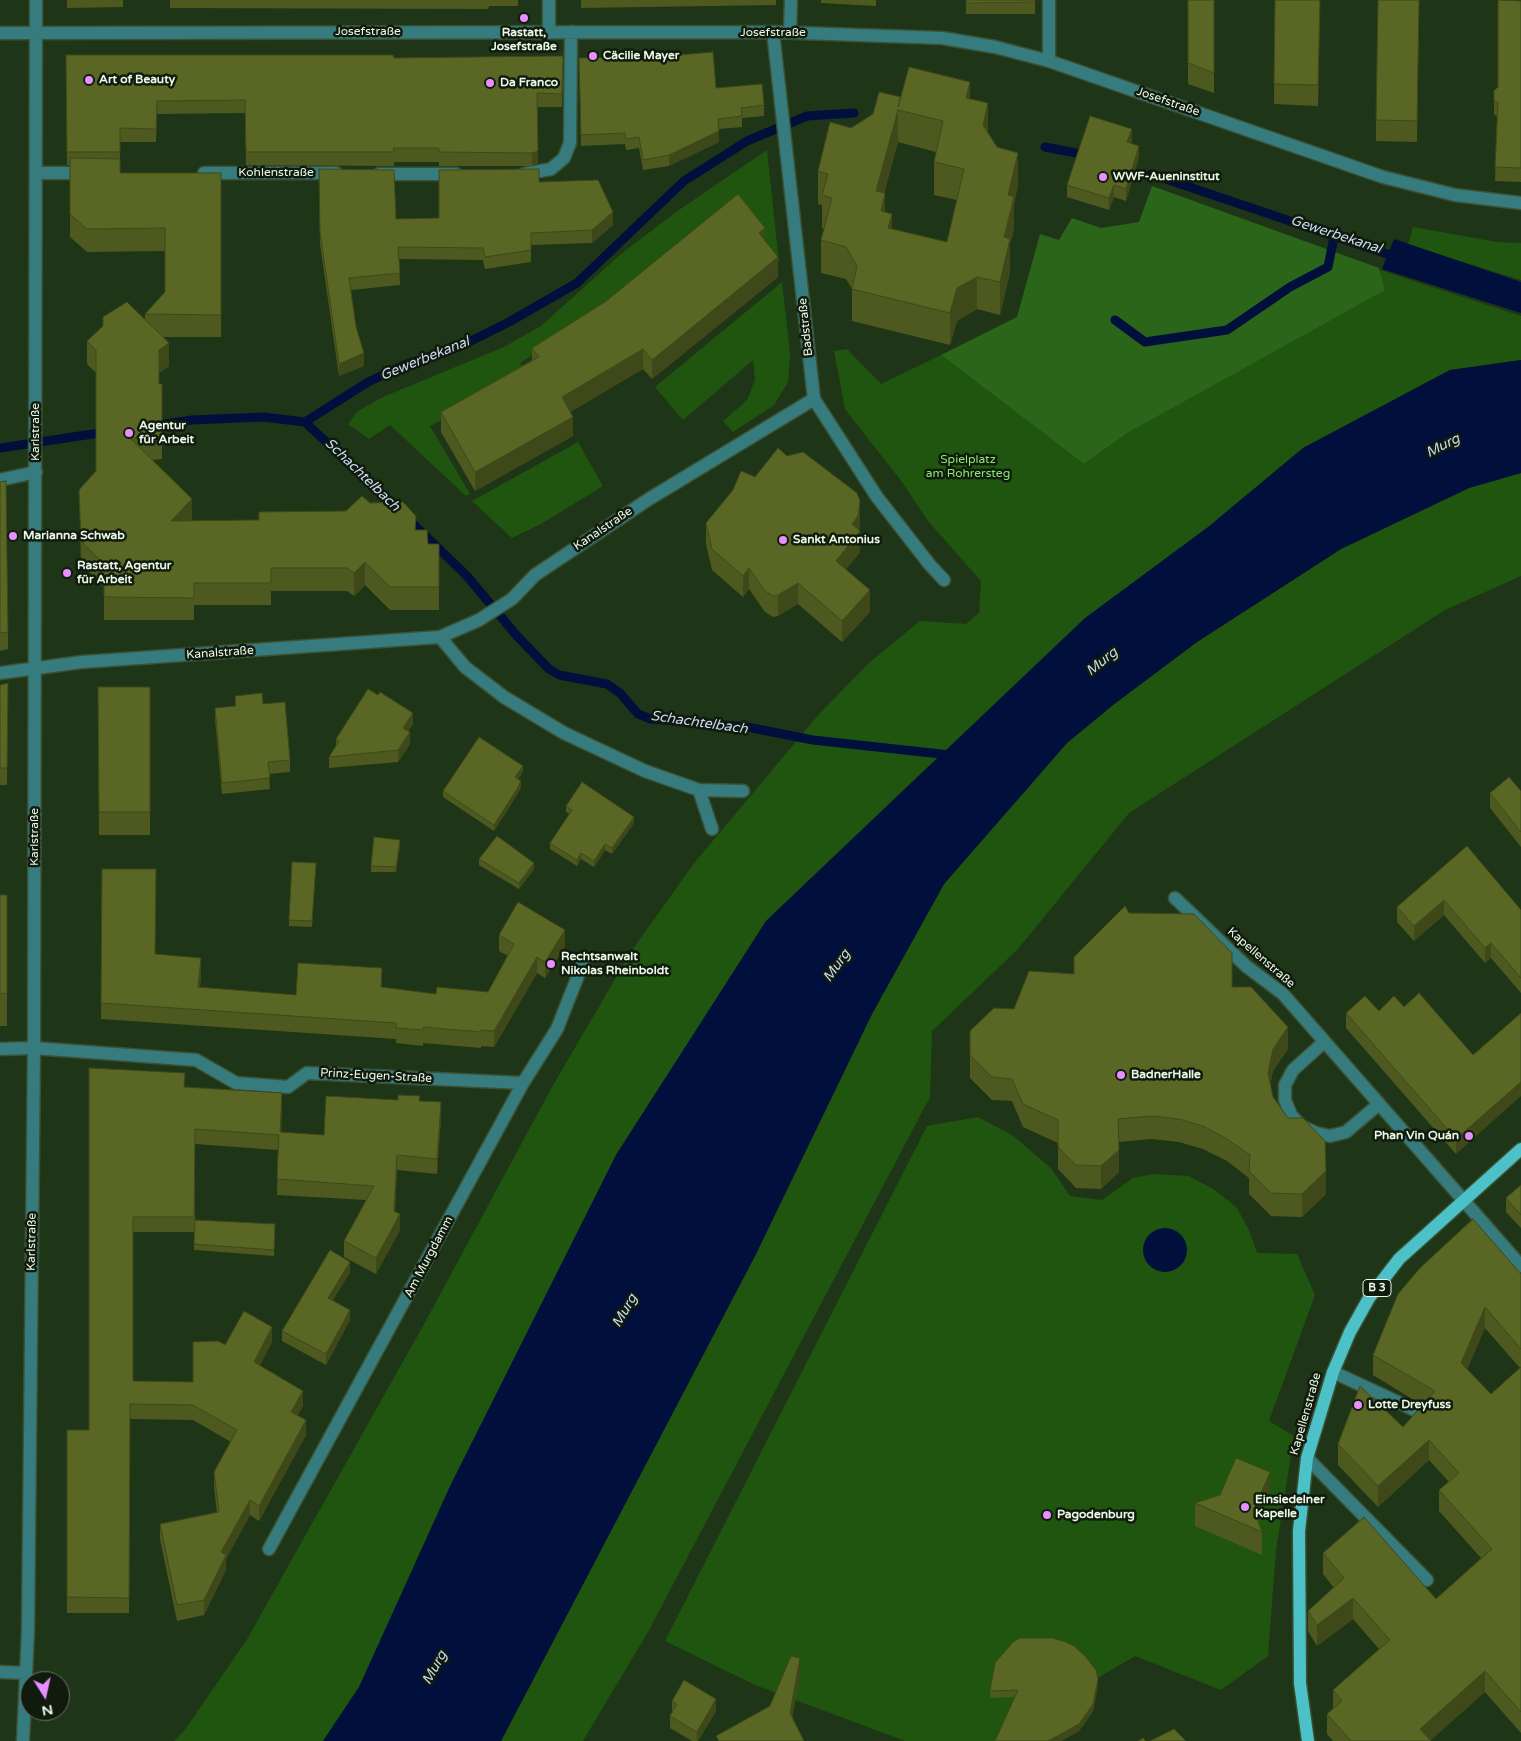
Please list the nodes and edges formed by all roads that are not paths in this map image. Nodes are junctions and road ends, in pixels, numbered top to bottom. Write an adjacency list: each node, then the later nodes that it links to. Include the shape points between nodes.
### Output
1 (36, 0): 10 (street, Karlstraße)
2 (549, 0): 5 (street)
3 (791, 0): 8 (street)
4 (1049, 0): 11 (street)
5 (549, 32): 6 (street, Josefstraße); 10 (street, Josefstraße)
6 (571, 32): 7 (street, Josefstraße); 18 (street, via 570,143 564,158 551,169)
7 (773, 32): 8 (street, Josefstraße); 20 (street, Badstraße)
8 (790, 32): 11 (street, Josefstraße, via 942,38 995,46)
9 (0, 33): 10 (street, Josefstraße)
10 (36, 34): 12 (street, Karlstraße)
11 (1049, 61): 19 (street, Josefstraße, via 1383,177 1455,195)
12 (36, 173): 13 (street); 21 (street, Karlstraße)
13 (104, 173)
14 (190, 173): 15 (street, Kohlenstraße)
15 (346, 173)
16 (366, 174): 17 (street)
17 (474, 174)
18 (513, 174)
19 (1521, 202)
20 (814, 399): 23 (street, Badstraße, via 877,497); 24 (street, Kanalstraße, via 649,499 551,564 512,599 479,620)
21 (36, 472): 22 (street); 25 (street, Karlstraße)
22 (0, 480)
23 (944, 580)
24 (440, 637): 25 (street, Kanalstraße); 27 (street, via 465,667 504,697 564,733 645,771)
25 (36, 667): 26 (street, Kanalstraße); 33 (street, Karlstraße)
26 (0, 672)
27 (699, 790): 28 (street); 29 (street)
28 (743, 792)
29 (712, 829)
30 (1176, 898): 32 (street, Kapellenstraße)
31 (583, 963): 35 (street, Am Murgdamm, via 557,1029)
32 (1324, 1042): 36 (street, Kapellenstraße); 36 (street, via 1293,1070 1285,1085 1290,1115 1316,1134 1330,1136 1346,1132)
33 (34, 1048): 34 (street, Prinz-Eugen-Straße); 35 (street, Prinz-Eugen-Straße, via 196,1060 236,1083 271,1086 288,1087 307,1073); 45 (street, Karlstraße)
34 (0, 1049)
35 (523, 1083): 43 (street, Am Murgdamm)
36 (1379, 1104): 38 (street, Kapellenstraße)
37 (1521, 1149): 38 (main road, Kapellenstraße / B 3)
38 (1463, 1201): 39 (street); 40 (main road, Kapellenstraße / B 3, via 1399,1259 1369,1298)
39 (1521, 1266)
40 (1333, 1372): 41 (street); 42 (main road, Kapellenstraße / B 3)
41 (1419, 1412)
42 (1307, 1458): 44 (street); 50 (main road, Kapellenstraße / B 3, via 1299,1531 1299,1632 1300,1683)
43 (269, 1549)
44 (1427, 1580)
45 (26, 1671)
46 (0, 1672): 47 (street)
47 (20, 1673)
48 (25, 1721): 49 (street, Karlstraße)
49 (24, 1741)
50 (1308, 1741)

